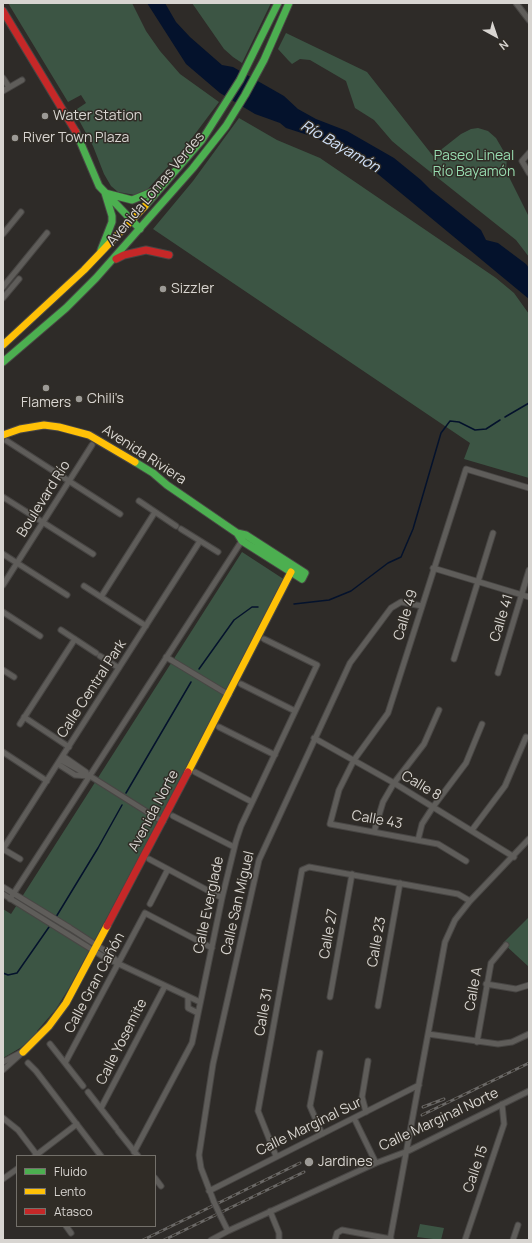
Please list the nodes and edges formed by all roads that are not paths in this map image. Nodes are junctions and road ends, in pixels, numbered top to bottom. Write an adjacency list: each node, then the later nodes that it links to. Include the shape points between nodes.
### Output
1 (278, 3): 12 (main road, Avenida Lomas Verdes, via 240,80 215,120 202,140)
2 (289, 3): 16 (main road, Avenida Lomas Verdes, via 264,60 226,126)
3 (516, 3): 5 (street)
4 (3, 11): 13 (main road, via 79,137 99,186)
5 (529, 20)
6 (3, 78): 8 (street)
7 (22, 80): 8 (street)
8 (9, 87): 9 (street)
9 (3, 91)
10 (529, 153): 11 (street, via 522,161)
11 (529, 173)
12 (159, 189): 13 (main road, via 132,200); 15 (main road, Avenida Lomas Verdes)
13 (105, 193): 15 (main road); 19 (main road, via 112,222)
14 (21, 212): 18 (street)
15 (132, 221): 16 (main road); 19 (main road, Avenida Lomas Verdes)
16 (140, 229): 21 (main road, Avenida Lomas Verdes)
17 (47, 233): 23 (street)
18 (3, 234)
19 (101, 253): 25 (main road, Avenida Lomas Verdes, via 52,302)
20 (169, 255): 21 (main road, via 151,250 138,250 124,254)
21 (109, 263): 26 (main road, Avenida Lomas Verdes, via 66,308)
22 (19, 279): 24 (street)
23 (3, 287)
24 (3, 298)
25 (3, 345)
26 (3, 362)
27 (5, 438): 29 (street); 37 (main road, Avenida Riviera, via 20,429 44,425 59,426 89,435 153,473)
28 (92, 445): 29 (street, Boulevard Río)
29 (69, 482): 34 (street); 35 (street, Boulevard Río)
30 (529, 488): 43 (street, Calle 49, via 466,469)
31 (3, 497): 35 (street)
32 (139, 501): 33 (street)
33 (155, 512): 38 (street); 51 (street)
34 (120, 514)
35 (43, 522): 41 (street); 42 (street, Boulevard Río)
36 (493, 533): 46 (street)
37 (244, 538): 45 (main road, Avenida Riviera); 45 (main road, Avenida Riviera, via 304,576); 60 (street)
38 (200, 541): 39 (street); 55 (street, Calle Central Park)
39 (218, 552)
40 (3, 554): 42 (street)
41 (93, 554)
42 (17, 563): 47 (street, Boulevard Río); 49 (street)
43 (433, 568): 46 (street); 53 (street, Calle 49)
44 (529, 570): 50 (street, Calle 41)
45 (291, 572): 67 (main road, Avenida Norte)
46 (478, 582): 50 (street); 61 (street)
47 (3, 586)
48 (84, 586): 51 (street)
49 (67, 595)
50 (521, 595): 52 (street); 64 (street, Calle 41)
51 (101, 597): 55 (street)
52 (529, 597)
53 (422, 606): 75 (street, Calle San Miguel, via 401,602 391,608 350,662); 80 (street, Calle 49, via 388,713)
54 (3, 612): 57 (street)
55 (146, 626): 62 (street, Calle Central Park)
56 (61, 630): 58 (street)
57 (40, 636)
58 (75, 639): 62 (street); 70 (street)
59 (264, 639): 69 (street, Calle Everglade, via 317,665)
60 (166, 657): 67 (street); 82 (street)
61 (454, 659)
62 (119, 668): 76 (street, Calle Central Park)
63 (3, 670): 65 (street)
64 (498, 673)
65 (14, 677)
66 (241, 684): 69 (street)
67 (229, 696): 88 (main road, Avenida Norte)
68 (439, 710): 84 (street, via 424,744)
69 (295, 711): 78 (street, Calle Everglade)
70 (24, 717): 71 (street); 76 (street)
71 (20, 724)
72 (482, 724): 86 (street, via 466,763)
73 (219, 727): 78 (street)
74 (526, 737): 90 (street, via 505,786)
75 (314, 738): 80 (street, Calle 8); 154 (street, Calle San Miguel, via 259,860 249,900 213,1064 199,1155 200,1168)
76 (69, 746): 79 (street, Calle Central Park)
77 (3, 752): 83 (street)
78 (275, 755): 85 (street, Calle Everglade)
79 (60, 760): 82 (street); 82 (street, via 75,775); 83 (street, Calle Central Park)
80 (354, 760): 84 (street, Calle 8); 89 (street, Calle 49, via 340,790)
81 (195, 772): 85 (street)
82 (90, 776): 88 (street); 105 (street)
83 (47, 781): 95 (street, Calle Central Park)
84 (394, 784): 86 (street, Calle 8); 91 (street, via 383,802)
85 (252, 802): 94 (street, Calle Everglade)
86 (433, 807): 90 (street, Calle 8); 93 (street, via 422,824)
87 (173, 816): 94 (street)
88 (163, 822): 112 (main road, Avenida Norte)
89 (330, 824): 91 (street, Calle 43)
90 (472, 830): 96 (street, Calle 8)
91 (374, 832): 93 (street, Calle 43)
92 (529, 839): 96 (street)
93 (418, 840): 99 (street, Calle 43, via 438,844)
94 (234, 847): 106 (street, Calle Everglade)
95 (3, 849): 97 (street)
96 (514, 857): 108 (street)
97 (20, 859)
98 (149, 859): 100 (street)
99 (466, 861)
100 (168, 869): 106 (street); 109 (street)
101 (352, 874): 102 (street); 118 (street, Calle 27); 148 (street, Calle 31, via 309,867 302,870 258,1111)
102 (400, 883): 108 (street, via 458,894); 120 (street, Calle 23)
103 (3, 887): 105 (street)
104 (3, 894): 107 (street)
105 (14, 894): 107 (street); 112 (street)
106 (222, 898): 111 (street, Calle Everglade)
107 (10, 899): 112 (street)
108 (470, 901): 122 (street, via 455,920 446,942)
109 (150, 904)
110 (506, 945): 114 (street, Calle A, via 491,963)
111 (212, 948): 113 (street, Calle Gran Cañón, via 145,913); 119 (street, Calle Everglade)
112 (96, 949): 113 (street); 126 (main road, Avenida Norte, via 66,1003 49,1026)
113 (120, 963): 116 (street); 131 (street, Calle Gran Cañón)
114 (486, 984): 115 (street, via 516,989); 124 (street, Calle A)
115 (529, 985)
116 (165, 986): 117 (street); 138 (street, Calle Yosemite)
117 (188, 997): 119 (street); 121 (street, via 188,1008)
118 (330, 997)
119 (200, 1002): 121 (street, Calle Everglade)
120 (378, 1006)
121 (198, 1013): 145 (street, Calle Everglade, via 192,1043)
122 (428, 1034): 124 (street); 133 (street)
123 (529, 1034): 124 (street, via 512,1042)
124 (477, 1042)
125 (50, 1044): 131 (street)
126 (23, 1052): 129 (street); 132 (street)
127 (320, 1053): 143 (street, via 310,1106)
128 (368, 1061): 139 (street, via 362,1097)
129 (3, 1062)
130 (28, 1063): 142 (street)
131 (65, 1063): 134 (street)
132 (3, 1070)
133 (419, 1085): 139 (street, Calle Marginal Sur); 144 (street)
134 (83, 1086)
135 (529, 1091): 137 (street, Calle Marginal Norte)
136 (88, 1092): 138 (street)
137 (502, 1104): 144 (street, Calle Marginal Norte); 164 (street, Calle 15, via 504,1124)
138 (101, 1108): 145 (street)
139 (366, 1112): 141 (street, Calle Marginal Sur)
140 (3, 1118): 146 (street, via 18,1130)
141 (354, 1118): 143 (street, Calle Marginal Sur); 149 (street)
142 (77, 1124): 146 (street); 147 (street)
143 (322, 1134): 148 (street, Calle Marginal Sur)
144 (408, 1151): 149 (street, Calle Marginal Norte); 163 (street)
145 (136, 1154)
146 (36, 1155)
147 (100, 1155)
148 (276, 1156): 154 (street, Calle Marginal Sur)
149 (376, 1163): 155 (street, Calle Marginal Norte)
150 (16, 1170): 151 (street)
151 (3, 1179)
152 (156, 1179): 153 (street)
153 (161, 1186)
154 (209, 1190): 158 (street, Calle San Miguel, bridge)
155 (270, 1211): 158 (street, Calle Marginal Norte); 161 (street)
156 (518, 1225): 165 (street)
157 (67, 1227): 159 (street)
158 (228, 1231): 160 (street, Calle Marginal Norte)
159 (71, 1233)
160 (210, 1240)
161 (280, 1240)
162 (335, 1240): 163 (street, via 342,1230)
163 (390, 1240)
164 (465, 1240)
165 (513, 1240)

